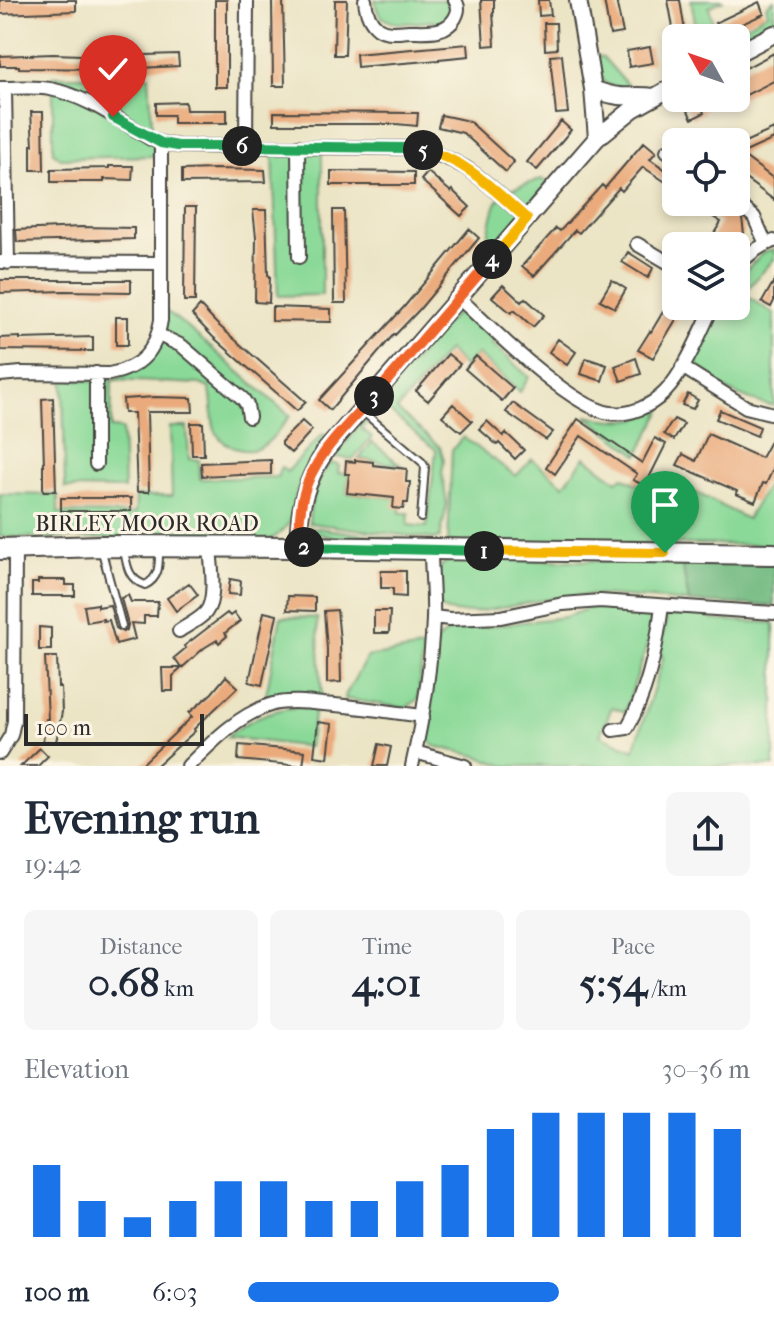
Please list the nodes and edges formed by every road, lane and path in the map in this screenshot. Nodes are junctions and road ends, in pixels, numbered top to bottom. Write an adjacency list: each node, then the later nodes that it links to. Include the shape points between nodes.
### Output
1 (247, 0): 13 (street)
2 (365, 0): 3 (street, via 372,22 389,32 446,28 458,11)
3 (455, 0)
4 (578, 0): 8 (street)
5 (774, 34): 6 (street)
6 (750, 47)
7 (3, 88): 12 (street, via 48,88 69,94); 15 (street)
8 (593, 89): 10 (street); 11 (street)
9 (662, 92): 10 (street)
10 (652, 97): 11 (street)
11 (597, 138): 17 (street)
12 (161, 143): 13 (street); 24 (street)
13 (246, 146): 14 (street)
14 (298, 146): 17 (street, via 408,148 442,155 475,173); 21 (street)
15 (3, 189): 23 (street)
16 (750, 214): 18 (street)
17 (527, 219): 25 (street)
18 (770, 242): 20 (street)
19 (637, 244): 22 (street)
20 (750, 254)
21 (299, 257)
22 (662, 259)
23 (4, 262): 24 (street)
24 (161, 263): 27 (street)
25 (459, 298): 28 (street, via 558,385 607,413 646,407 669,389); 31 (street)
26 (706, 320): 28 (street)
27 (159, 335): 29 (street, via 132,367); 33 (street, via 182,346 243,399)
28 (682, 367): 32 (street, via 746,407)
29 (96, 373): 30 (street); 34 (street)
30 (0, 375)
31 (361, 410): 35 (lane, via 425,467); 40 (street, via 326,450 309,480 299,516)
32 (774, 414)
33 (249, 417)
34 (96, 464)
35 (421, 518)
36 (101, 546): 38 (main road, BIRLEY MOOR ROAD); 41 (main road, BIRLEY MOOR ROAD); 47 (lane)
37 (159, 546): 38 (main road, BIRLEY MOOR ROAD); 38 (lane, via 156,577 145,585 131,576); 39 (main road, BIRLEY MOOR ROAD)
38 (123, 547)
39 (210, 547): 40 (main road, BIRLEY MOOR ROAD); 48 (street, via 211,602 206,612)
40 (298, 547): 42 (main road, BIRLEY MOOR ROAD)
41 (8, 549): 50 (street)
42 (431, 550): 43 (main road, BIRLEY MOOR ROAD); 46 (street)
43 (774, 554)
44 (662, 606): 45 (street); 46 (street, via 582,601 501,617); 52 (street, via 646,685 627,728)
45 (774, 613)
46 (433, 617): 51 (street)
47 (122, 626)
48 (179, 631)
49 (0, 687): 50 (street)
50 (15, 687): 54 (street, via 11,735)
51 (423, 716): 53 (street); 55 (street, via 311,702 275,704 241,719)
52 (613, 730)
53 (415, 752): 56 (street); 57 (street)
54 (0, 753)
55 (194, 764)
56 (412, 766)
57 (465, 766)

